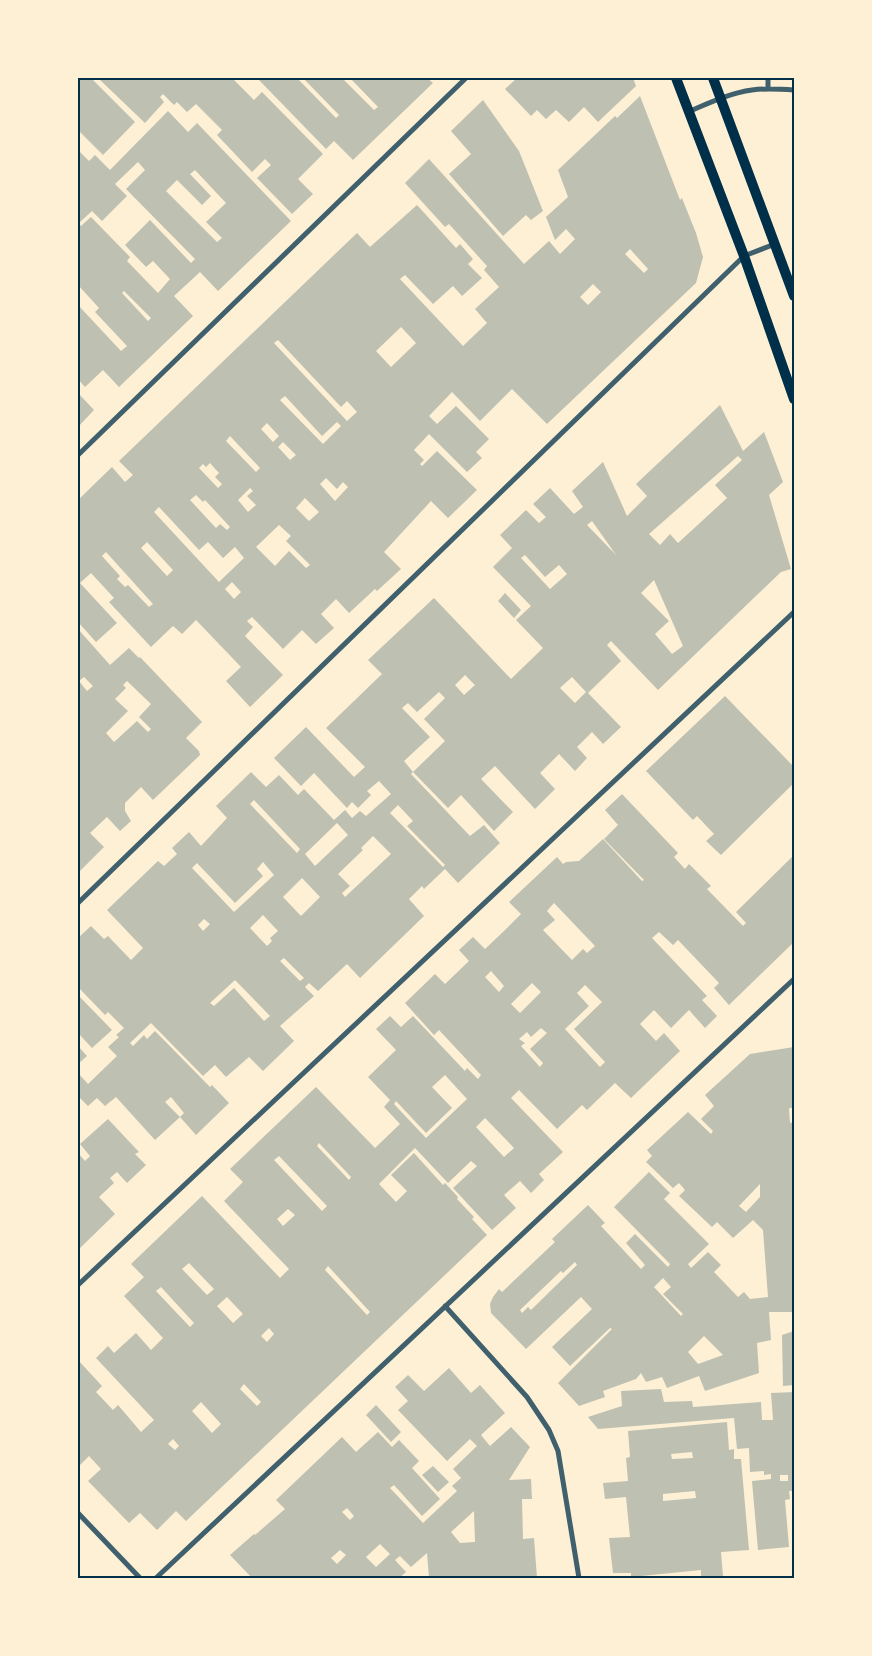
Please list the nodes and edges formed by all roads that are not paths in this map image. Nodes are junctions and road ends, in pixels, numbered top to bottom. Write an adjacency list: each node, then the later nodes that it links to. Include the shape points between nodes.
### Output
1 (466, 78): 13 (street)
2 (676, 78): 8 (main road)
3 (713, 78): 7 (main road)
4 (768, 78): 5 (street)
5 (768, 89): 6 (street); 7 (street)
6 (794, 90)
7 (721, 98): 8 (street); 9 (main road)
8 (690, 111): 10 (main road)
9 (776, 244): 10 (street); 11 (main road)
10 (744, 256): 12 (main road); 15 (street)
11 (794, 296)
12 (794, 399)
13 (78, 455)
14 (794, 612): 17 (street)
15 (78, 903)
16 (794, 980): 18 (street)
17 (78, 1285)
18 (445, 1306): 21 (street); 22 (street, via 527,1397 549,1430 558,1451)
19 (78, 1513): 20 (street)
20 (140, 1578)
21 (156, 1578)
22 (579, 1578)

